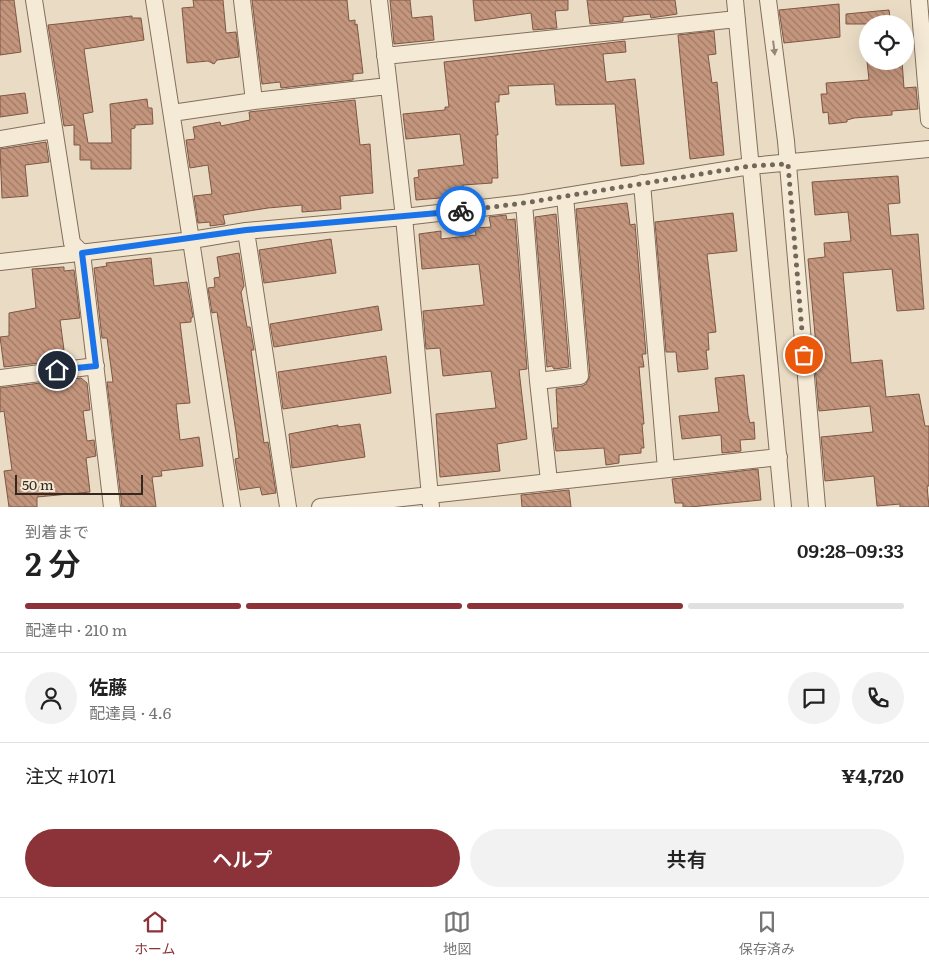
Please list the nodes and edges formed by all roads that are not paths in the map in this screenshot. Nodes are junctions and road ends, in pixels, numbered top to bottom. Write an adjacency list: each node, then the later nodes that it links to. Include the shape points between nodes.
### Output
1 (34, 0): 14 (street)
2 (154, 0): 12 (street)
3 (242, 0): 11 (street)
4 (379, 0): 9 (street)
5 (735, 0): 8 (street)
6 (768, 0): 17 (street, one-way to 17)
7 (923, 8): 13 (street)
8 (736, 19): 9 (street); 18 (street)
9 (385, 56): 10 (street)
10 (388, 86): 11 (street); 22 (street)
11 (254, 101): 12 (street)
12 (172, 113): 24 (street)
13 (929, 120)
14 (54, 130): 15 (street); 25 (street, via 72,243)
15 (0, 139)
16 (929, 149): 17 (street)
17 (788, 164): 18 (street); 39 (street)
18 (750, 166): 19 (street); 30 (street)
19 (642, 183): 20 (street); 31 (street)
20 (565, 196): 21 (street); 29 (street, via 580,376)
21 (524, 203): 22 (street); 29 (street)
22 (404, 218): 23 (street); 33 (street)
23 (246, 230): 24 (street); 36 (street)
24 (192, 240): 25 (street); 35 (street)
25 (82, 253): 26 (street); 27 (street)
26 (0, 262)
27 (96, 366): 28 (street); 34 (street)
28 (0, 378)
29 (538, 381): 32 (street)
30 (779, 458): 31 (street); 38 (street)
31 (666, 469): 32 (street)
32 (549, 481): 33 (street)
33 (430, 500): 37 (street)
34 (112, 507)
35 (232, 507)
36 (288, 507)
37 (320, 507)
38 (783, 507)
39 (818, 507)

